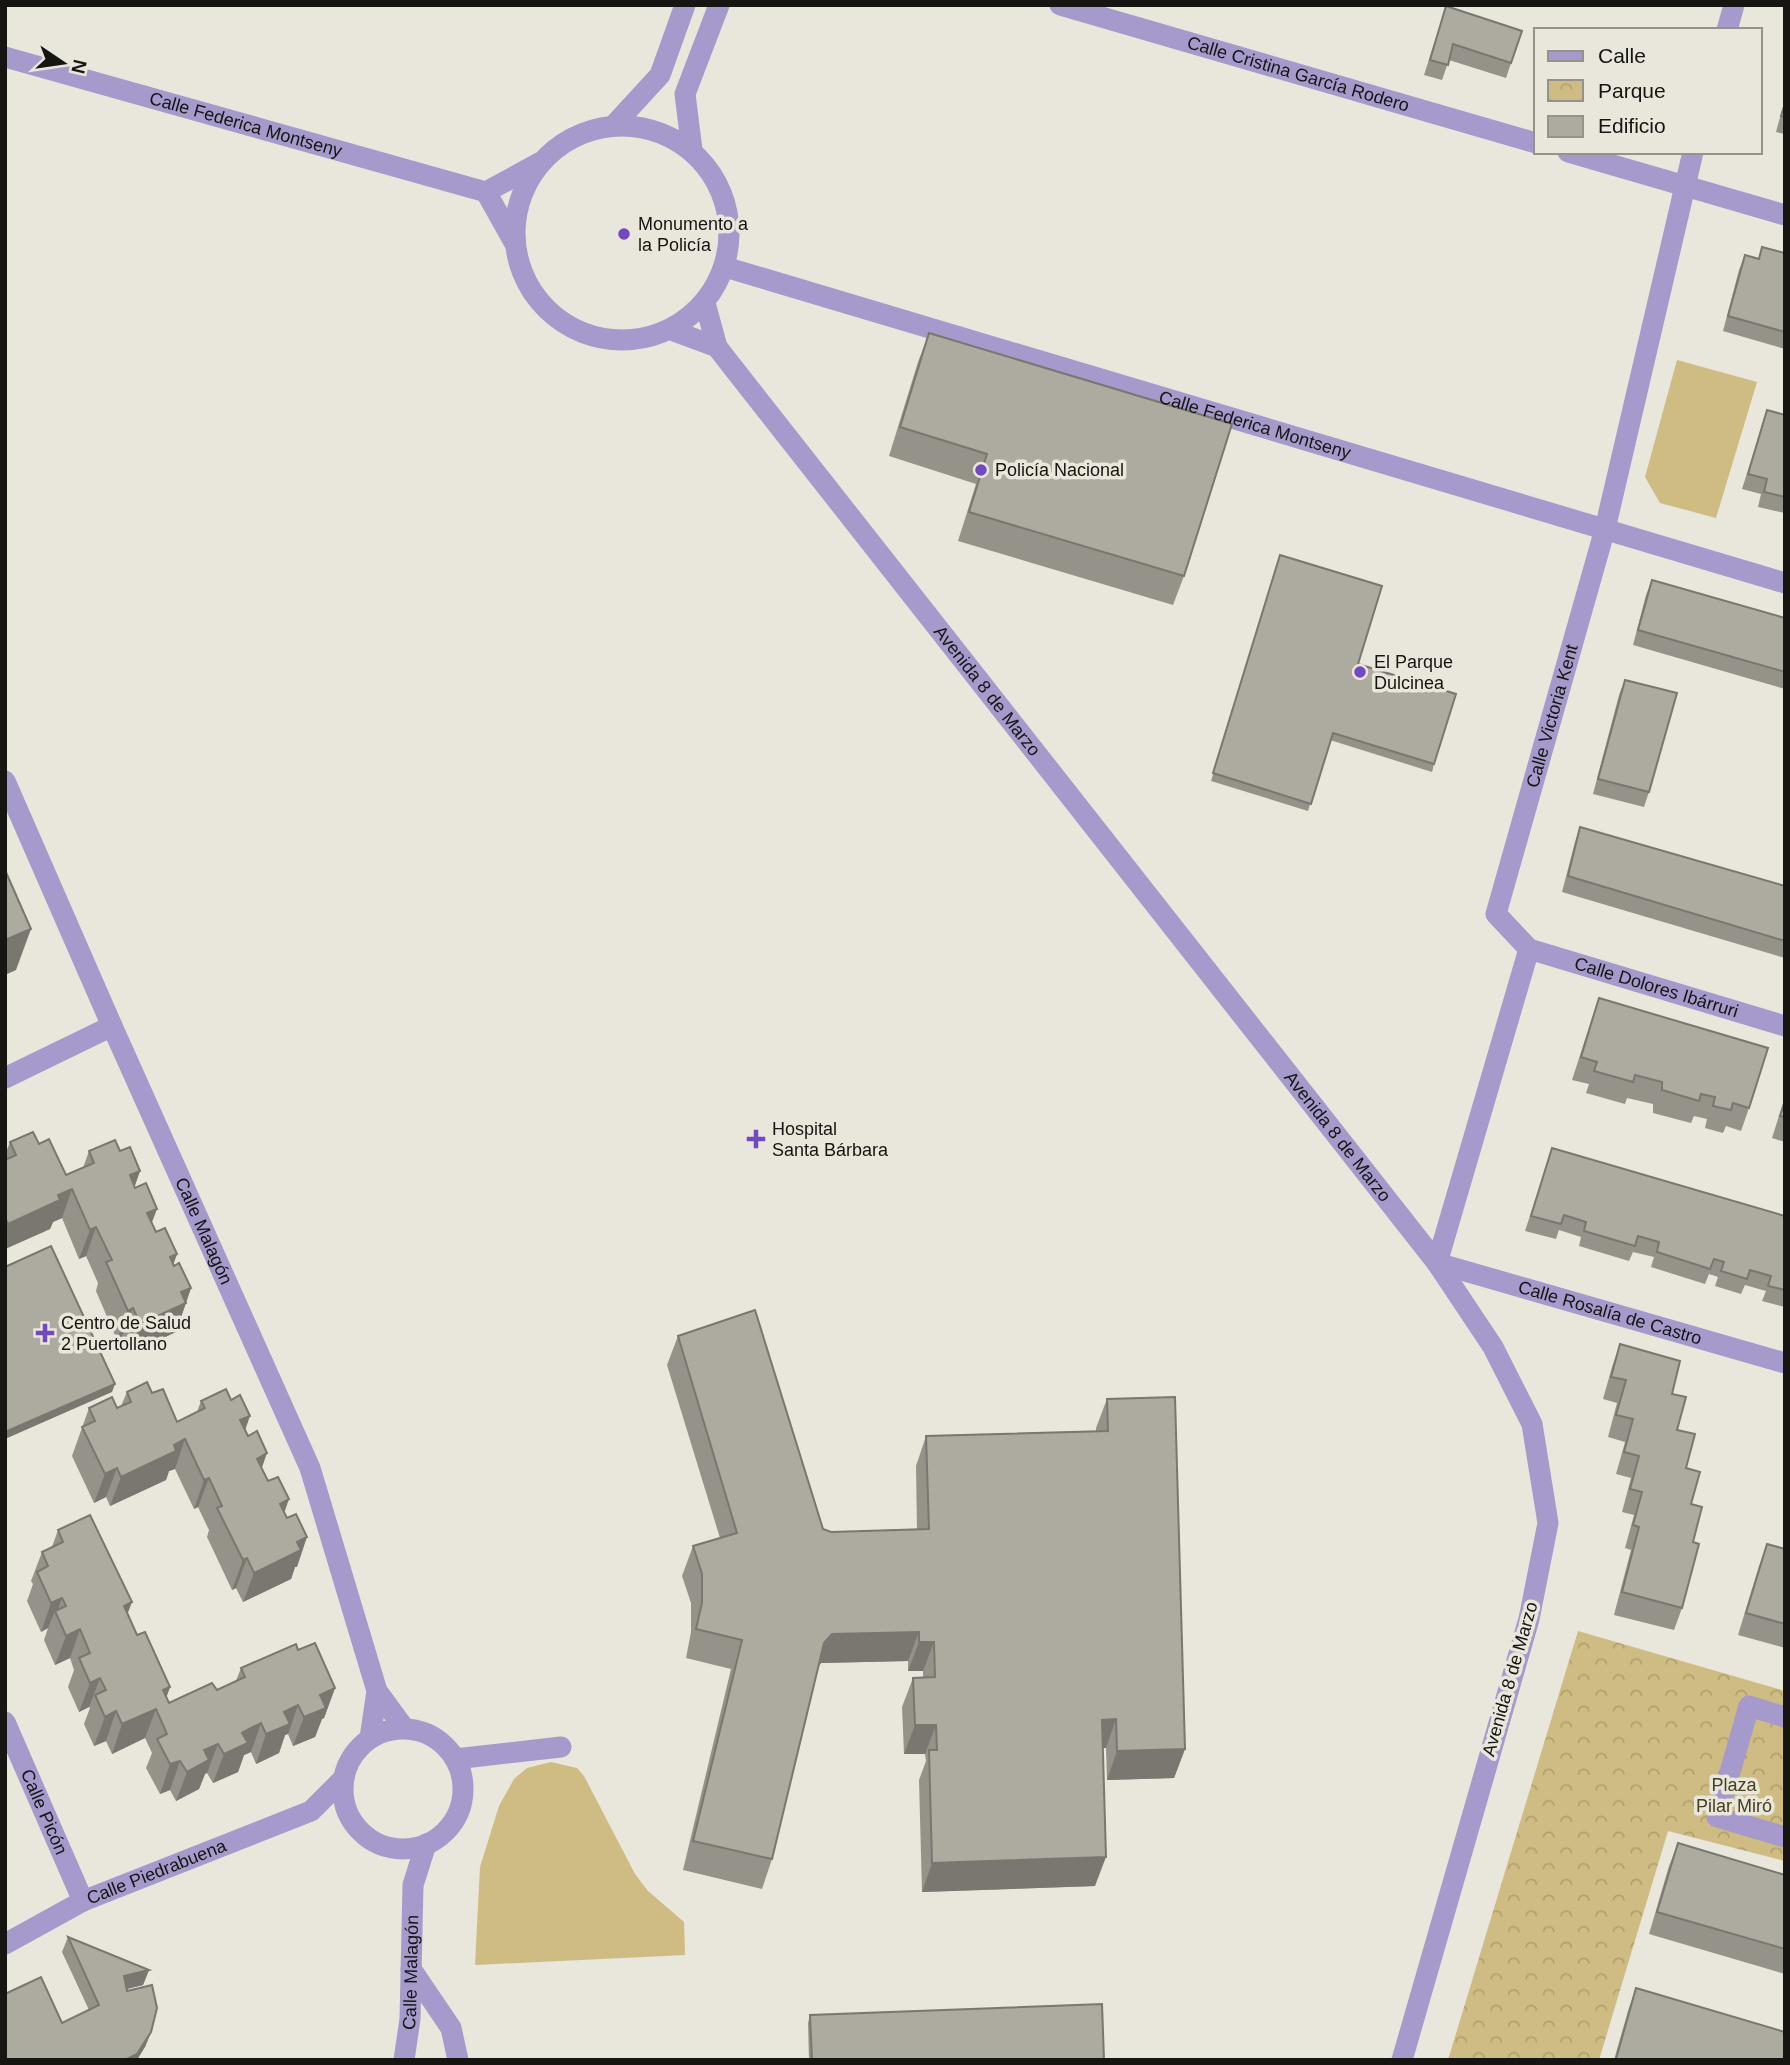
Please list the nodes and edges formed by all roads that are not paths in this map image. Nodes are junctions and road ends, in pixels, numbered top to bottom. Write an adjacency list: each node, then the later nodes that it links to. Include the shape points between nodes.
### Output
1 (685, 5): 7 (street, via 660,75)
2 (719, 5): 9 (street, via 685,94)
3 (1060, 5): 8 (street, Calle Cristina García Rodero)
4 (1734, 5): 5 (street)
5 (1728, 28)
6 (5, 57): 14 (street, Calle Federica Montseny)
7 (614, 125): 9 (street, via 656,130); 12 (street, via 573,137)
8 (1534, 142)
9 (692, 150): 17 (street, via 722,194 730,224)
10 (1574, 154): 13 (street)
11 (1692, 154): 13 (street, Calle Victoria Kent)
12 (540, 163): 14 (street); 16 (street, via 519,200)
13 (1683, 186): 15 (street); 21 (street, Calle Victoria Kent)
14 (486, 192): 16 (street)
15 (1785, 215)
16 (514, 242): 19 (street, via 526,283 552,316 580,332 631,342)
17 (725, 267): 18 (street); 21 (street, Calle Federica Montseny)
18 (705, 303): 19 (street); 20 (street, Avenida 8 de Marzo)
19 (671, 330): 20 (street)
20 (717, 347): 28 (street, Avenida 8 de Marzo)
21 (1605, 529): 22 (street, Calle Federica Montseny); 24 (street, Calle Victoria Kent, via 1496,914)
22 (1785, 583)
23 (5, 781): 25 (street, Calle Malagón)
24 (1529, 949): 26 (street, Calle Dolores Ibárruri); 28 (street)
25 (111, 1026): 27 (street); 30 (street, Calle Malagón, via 310,1468)
26 (1785, 1026)
27 (5, 1078)
28 (1437, 1263): 29 (street, Calle Rosalía de Castro); 49 (street, Avenida 8 de Marzo, via 1493,1347 1532,1424 1548,1524 1529,1619)
29 (1785, 1363)
30 (377, 1691): 33 (street, Calle Malagón); 34 (street, Calle Malagón)
31 (1785, 1717): 40 (street, via 1749,1706 1717,1817)
32 (5, 1722): 44 (street, Calle Picón)
33 (404, 1728): 34 (street); 36 (street, via 433,1737)
34 (370, 1738): 37 (street, Calle Malagón, via 355,1753)
35 (561, 1747): 36 (street)
36 (455, 1759): 41 (street, via 463,1779 463,1800 452,1825)
37 (344, 1778): 38 (street, Calle Piedrabuena); 39 (street, via 343,1799)
38 (311, 1811): 39 (street); 44 (street, Calle Piedrabuena)
39 (350, 1819): 42 (street, via 364,1835)
40 (1785, 1837)
41 (426, 1844): 42 (street); 43 (street, Calle Malagón)
42 (396, 1850): 43 (street, Calle Malagón)
43 (413, 1885): 46 (street, Calle Malagón)
44 (83, 1901): 45 (street, Calle Piedrabuena)
45 (5, 1944)
46 (411, 1969): 47 (street, Calle Malagón); 48 (street, via 451,2028)
47 (404, 2060)
48 (458, 2060)
49 (1402, 2060)

